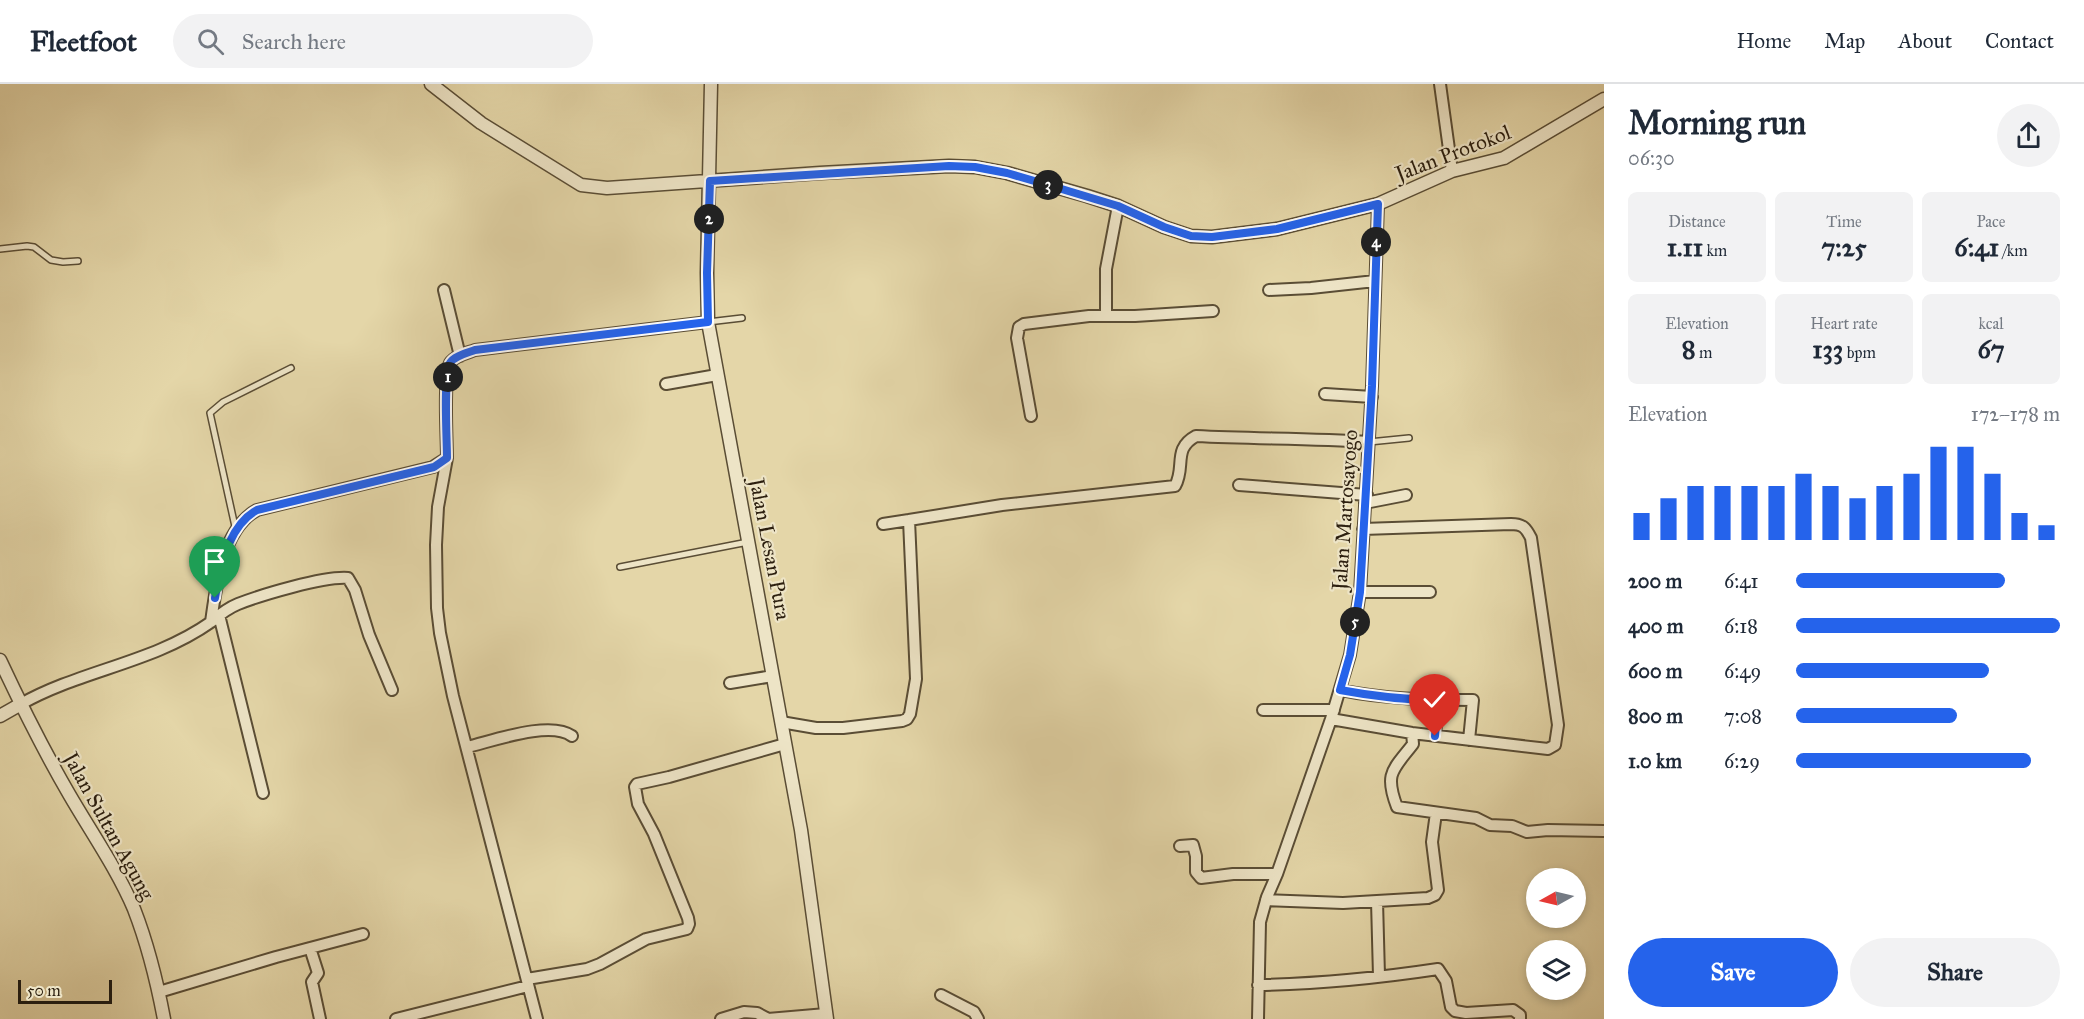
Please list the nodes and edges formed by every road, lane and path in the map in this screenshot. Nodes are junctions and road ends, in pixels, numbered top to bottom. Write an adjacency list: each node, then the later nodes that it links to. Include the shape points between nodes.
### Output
1 (431, 84): 6 (street, Jalan Protokol, via 481,123 581,185 607,188)
2 (711, 84): 6 (street, Jalan Lesan Pura)
3 (1440, 84): 5 (street)
4 (1604, 99): 5 (street, Jalan Protokol, via 1504,158)
5 (1452, 171): 7 (street, Jalan Protokol)
6 (710, 181): 8 (street, Jalan Protokol, via 975,167); 17 (street, Jalan Lesan Pura)
7 (1378, 204): 8 (street, Jalan Protokol, via 1277,229 1212,237 1191,236); 11 (street, Jalan Martosayogo)
8 (1118, 206): 15 (street, via 1106,269)
9 (0, 249): 10 (lane, via 34,247 51,260)
10 (78, 261)
11 (1375, 281): 13 (street); 23 (street, Jalan Martosayogo)
12 (444, 290): 18 (street)
13 (1269, 290)
14 (1213, 311): 15 (street)
15 (1106, 315): 24 (street, via 1041,320 1019,327 1017,343)
16 (742, 318): 17 (lane)
17 (708, 322): 18 (street, via 475,350); 20 (street, Jalan Lesan Pura)
18 (460, 356): 27 (street, via 448,370)
19 (291, 368): 34 (lane, via 223,402 210,413)
20 (717, 375): 21 (street); 35 (street, Jalan Lesan Pura)
21 (666, 384)
22 (1325, 394): 23 (street)
23 (1372, 397): 26 (street, Jalan Martosayogo)
24 (1031, 416)
25 (1409, 438): 26 (lane)
26 (1369, 442): 30 (street, Jalan Martosayogo); 31 (street, via 1196,436 1181,451 1175,486 1002,505)
27 (447, 458): 34 (street, via 434,467 257,510 249,514); 56 (street, via 438,507 437,608)
28 (1239, 485): 30 (street)
29 (1406, 495): 30 (street)
30 (1366, 499): 33 (street, Jalan Martosayogo)
31 (909, 520): 32 (street); 50 (street, via 916,679 907,719 843,728)
32 (883, 524)
33 (1363, 529): 37 (street, Jalan Martosayogo); 54 (street, via 1511,524 1526,528 1533,550 1558,725 1555,745 1548,749)
34 (236, 533): 39 (street, via 219,570)
35 (748, 542): 36 (lane); 41 (street, Jalan Lesan Pura)
36 (620, 567)
37 (1360, 592): 38 (street); 44 (street, Jalan Martosayogo)
38 (1430, 592)
39 (215, 619): 43 (street, via 237,604 309,583 348,578); 46 (street, via 168,648 41,693); 57 (street)
40 (0, 660): 46 (street, Jalan Sultan Agung)
41 (773, 676): 42 (street); 50 (street, Jalan Lesan Pura)
42 (730, 683)
43 (392, 690)
44 (1340, 690): 45 (street); 48 (street, Jalan Martosayogo)
45 (1438, 700): 53 (street); 54 (street, via 1473,700)
46 (21, 704): 49 (street); 69 (street, Jalan Sultan Agung, via 133,908)
47 (1263, 710): 48 (street)
48 (1332, 715): 51 (street); 61 (street, Jalan Martosayogo)
49 (0, 716)
50 (781, 722): 55 (street, Jalan Lesan Pura)
51 (1412, 733): 53 (street); 58 (street, via 1413,744 1394,767 1391,783 1395,801 1400,808)
52 (572, 736): 56 (street, via 565,730 541,729)
53 (1435, 736): 54 (street)
54 (1469, 740)
55 (785, 744): 67 (street, via 637,784 638,804 688,918 687,929 646,939 587,969); 71 (street, Jalan Lesan Pura)
56 (467, 747): 67 (street)
57 (263, 793)
58 (1436, 813): 59 (street, via 1478,818 1490,825 1512,826 1527,832); 63 (street, via 1432,842 1436,895)
59 (1604, 831)
60 (1180, 846): 61 (street, via 1194,847 1196,872 1201,878)
61 (1277, 874): 62 (street, Jalan Martosayogo)
62 (1266, 900): 63 (street); 68 (street, Jalan Martosayogo, via 1260,922)
63 (1377, 901): 66 (street)
64 (363, 934): 65 (street)
65 (310, 948): 69 (street); 73 (street, via 318,973 312,982)
66 (1379, 976): 68 (street, via 1326,983); 79 (street, via 1438,969 1455,1011 1513,1010)
67 (527, 982): 74 (street); 75 (street)
68 (1258, 985): 78 (street, Jalan Martosayogo)
69 (159, 992): 72 (street, Jalan Sultan Agung)
70 (941, 995): 77 (street, via 974,1012)
71 (827, 1016): 76 (street, via 768,1019 744,1012)
72 (164, 1019)
73 (320, 1019)
74 (396, 1019)
75 (537, 1019)
76 (721, 1019)
77 (978, 1019)
78 (1258, 1019)
79 (1521, 1019)

